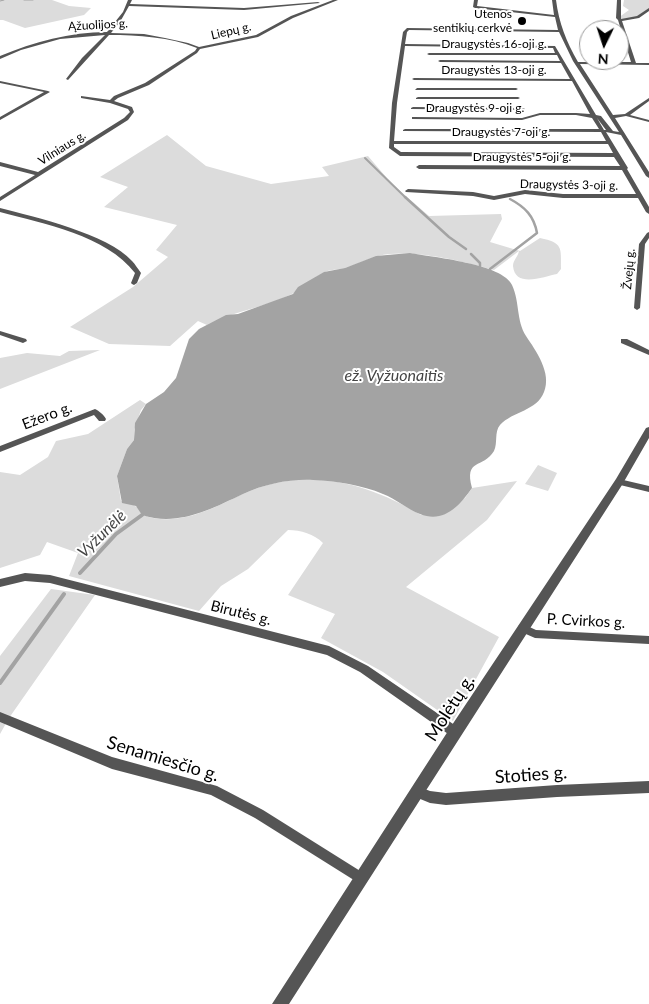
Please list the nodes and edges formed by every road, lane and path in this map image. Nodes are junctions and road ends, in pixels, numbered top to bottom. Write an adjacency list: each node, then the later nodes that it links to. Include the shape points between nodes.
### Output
1 (336, 0): 6 (street, Liepų g.)
2 (476, 0): 8 (street, via 475,7)
3 (554, 0): 8 (street)
4 (618, 0): 9 (street)
5 (130, 2): 6 (street, via 244,9); 11 (street)
6 (330, 2): 13 (street, Liepų g., via 257,36)
7 (649, 9): 9 (street, via 638,17)
8 (557, 16): 10 (street)
9 (620, 20)
10 (562, 31): 12 (street, via 408,29); 20 (street)
11 (110, 33): 13 (street, Ąžuolijos g., via 140,34); 17 (street, Ąžuolijos g., via 57,38); 23 (street, via 80,62)
12 (403, 45): 16 (street, via 554,47); 48 (street)
13 (199, 48): 34 (street, Liepų g., via 147,84)
14 (629, 48): 21 (street)
15 (430, 54): 16 (street, Draugystės 16-oji g.)
16 (558, 54): 19 (street)
17 (0, 58)
18 (440, 62): 19 (street)
19 (563, 62): 26 (street)
20 (578, 63): 21 (street); 40 (street)
21 (634, 64): 22 (street)
22 (649, 64)
23 (68, 79)
24 (414, 79): 25 (street, Draugystės 13-oji g.)
25 (514, 80): 26 (street, Draugystės 13-oji g.); 29 (street)
26 (573, 80): 39 (street)
27 (0, 82): 42 (street, via 48,92)
28 (417, 89): 29 (street)
29 (516, 89): 32 (street)
30 (83, 97): 34 (street)
31 (418, 98): 32 (street)
32 (518, 98): 36 (street)
33 (649, 99): 38 (street)
34 (111, 102): 54 (street, Vilniaus g., via 130,108 132,112)
35 (413, 108): 36 (street)
36 (523, 109): 37 (street)
37 (534, 115): 39 (street, Draugystės 9-oji g.); 41 (street, Draugystės 9-oji g., via 522,119)
38 (626, 115): 40 (street); 43 (street)
39 (594, 116): 45 (street); 46 (street, via 602,119)
40 (612, 117): 47 (street)
41 (414, 118)
42 (0, 119)
43 (649, 121)
44 (405, 130): 45 (street)
45 (603, 131): 46 (street); 49 (street)
46 (611, 132): 47 (street)
47 (622, 134): 55 (street)
48 (391, 142): 49 (street, Draugystės 7-oji g.); 50 (street, via 391,147 400,154)
49 (610, 142): 50 (street)
50 (617, 155): 53 (street)
51 (0, 164): 54 (street)
52 (419, 167): 53 (street, Draugystės 5-oji g.)
53 (625, 168): 57 (street)
54 (40, 174): 58 (street, Vilniaus g.)
55 (649, 176)
56 (408, 191): 57 (street, Draugystės 3-oji g., via 494,198 525,192 563,196)
57 (640, 196): 60 (street)
58 (0, 198)
59 (0, 210): 62 (street, via 69,230 108,248 126,258 135,268 138,273)
60 (649, 212)
61 (649, 234): 63 (street, Žvejų g., via 642,244)
62 (134, 283)
63 (637, 308)
64 (0, 333): 65 (street)
65 (22, 341)
66 (624, 341): 67 (street)
67 (649, 353)
68 (102, 419): 70 (street, Ežero g., via 95,412)
69 (649, 430): 71 (street, Molėtų g.)
70 (0, 449)
71 (619, 482): 72 (street); 74 (street, Molėtų g.)
72 (649, 489)
73 (0, 583): 77 (street, Birutės g., via 25,577 50,579 329,651 364,669)
74 (523, 628): 75 (street, P. Cvirkos g., via 535,634); 77 (street, Molėtų g.)
75 (649, 640)
76 (0, 717): 80 (street, Senamiesčio g., via 112,763 213,790 259,814)
77 (455, 732): 79 (street, Molėtų g.)
78 (649, 787): 79 (street, Stoties g., via 446,799)
79 (417, 792): 80 (street, Molėtų g.)
80 (361, 878): 81 (street, Molėtų g.)
81 (280, 1004)

